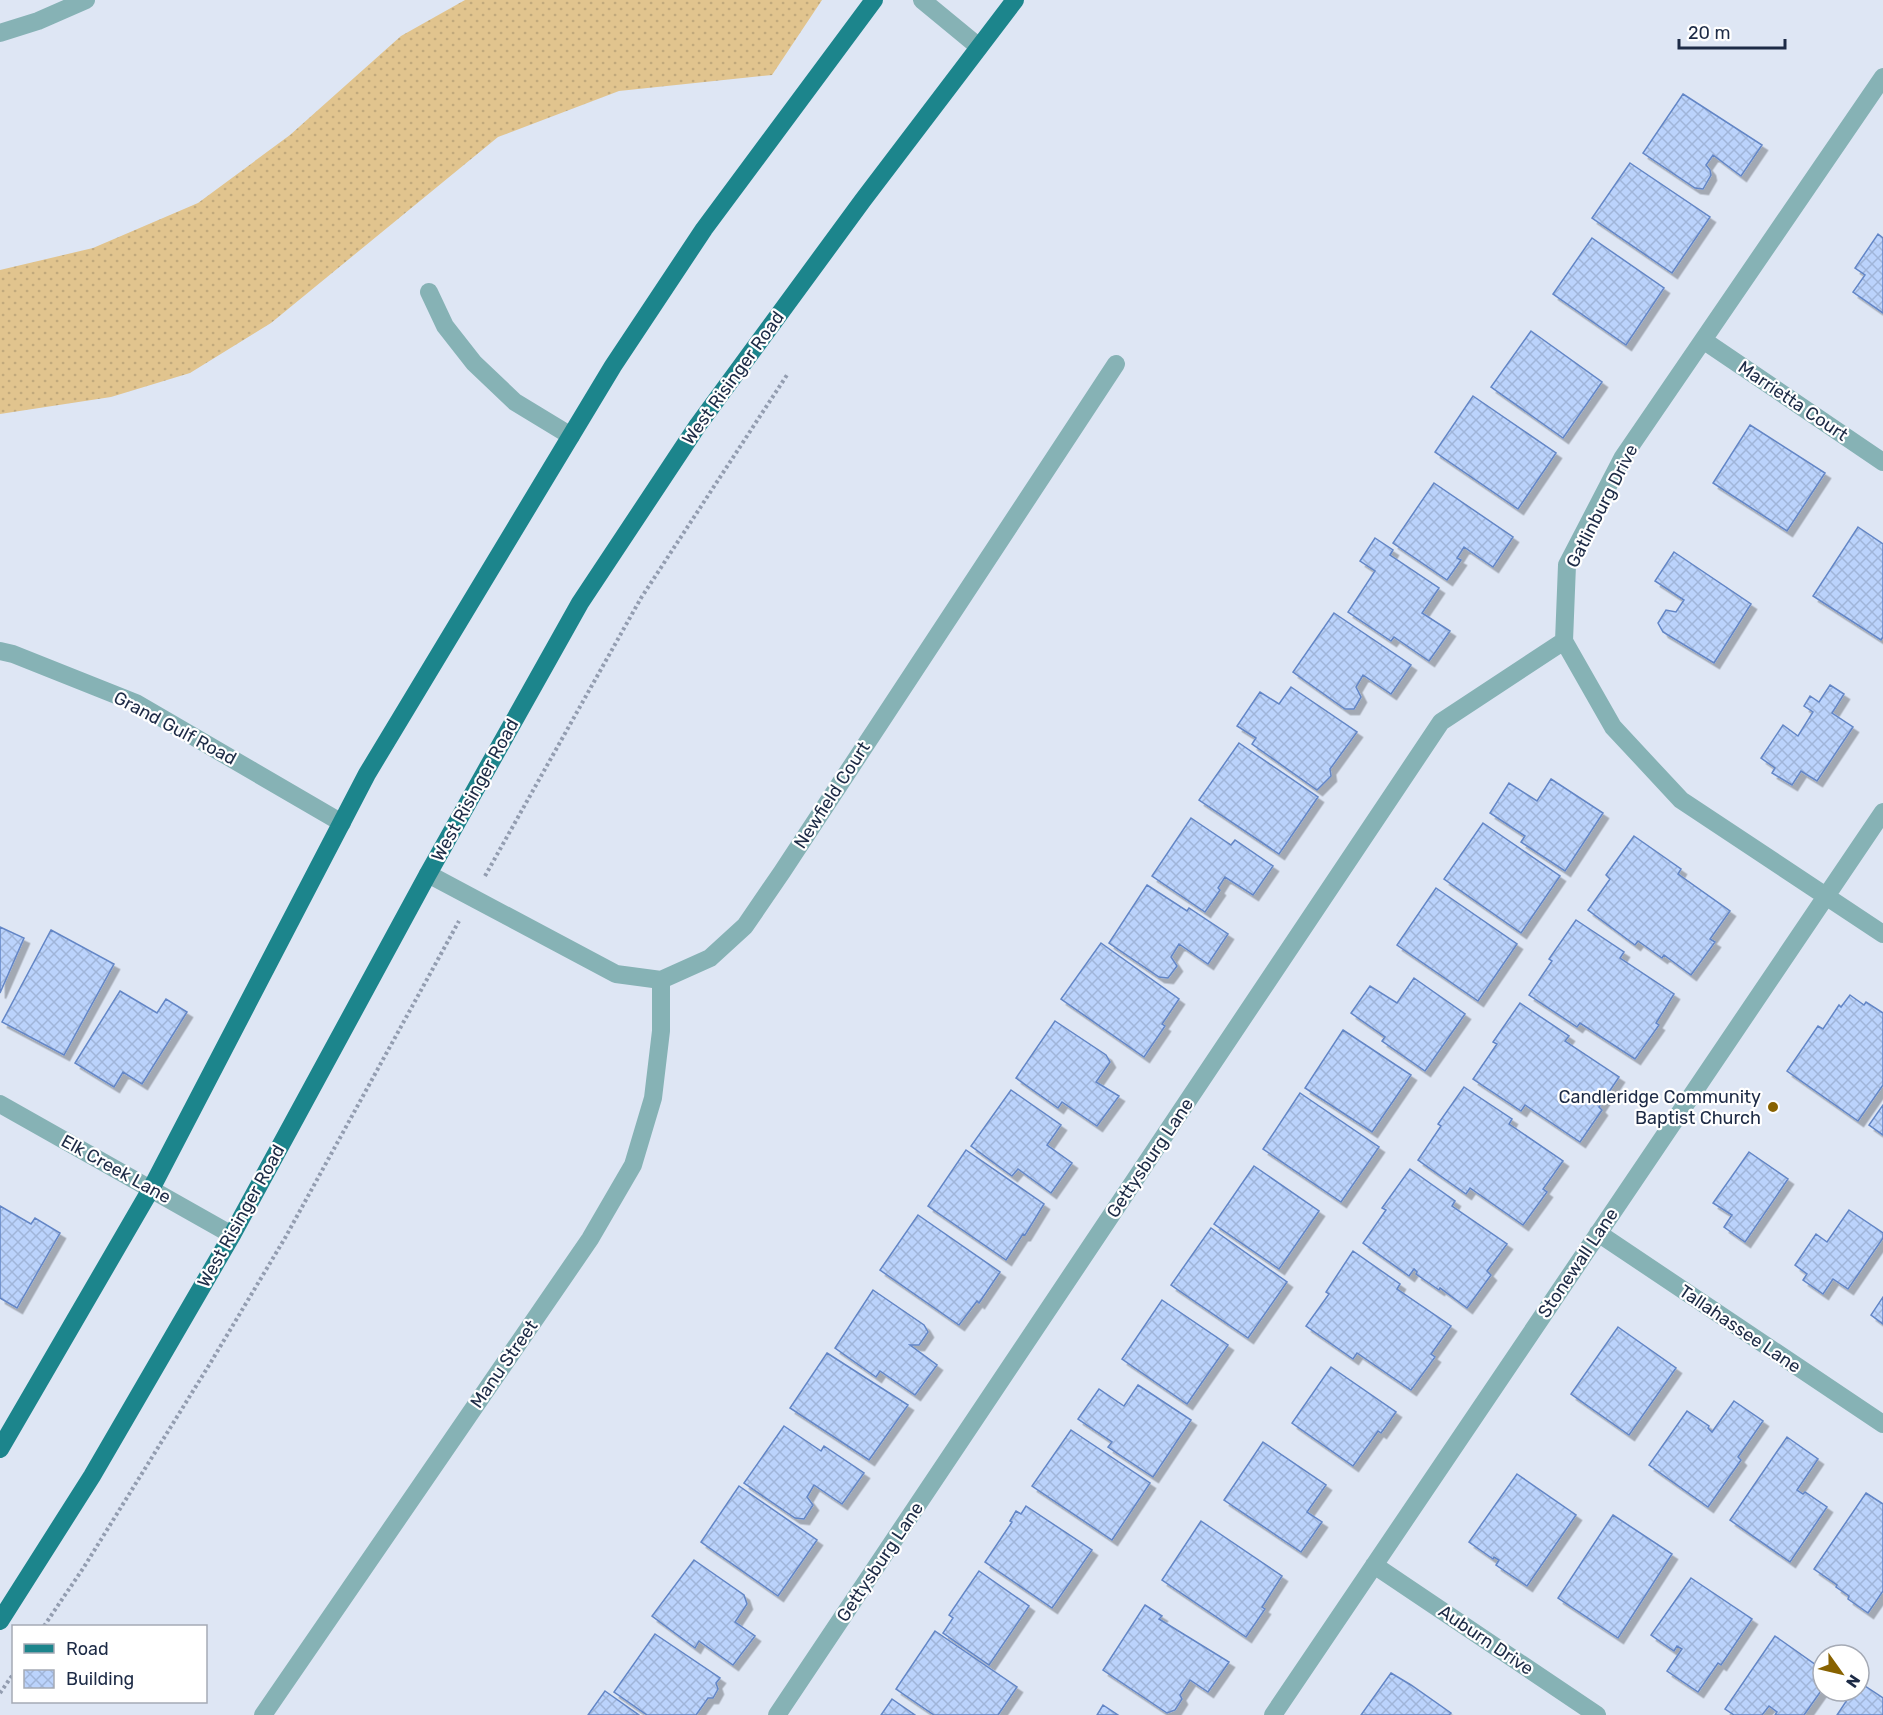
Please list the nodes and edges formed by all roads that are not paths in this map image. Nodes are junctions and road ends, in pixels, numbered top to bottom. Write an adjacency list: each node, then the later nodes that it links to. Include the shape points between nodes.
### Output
1 (86, 0): 5 (street)
2 (874, 0): 11 (main road, via 704,229)
3 (922, 0): 6 (street)
4 (1015, 0): 6 (main road, West Risinger Road)
5 (0, 33)
6 (979, 47): 17 (main road, West Risinger Road, via 691,435 580,603)
7 (1883, 77): 9 (street, Gatlinburg Drive)
8 (429, 292): 11 (street, via 445,326 474,363 515,402)
9 (1703, 340): 12 (street, Marrietta Court); 13 (street, Gatlinburg Drive, via 1623,457 1567,565)
10 (1116, 364): 20 (street, Newfield Court, via 745,926 710,958)
11 (571, 436): 16 (main road, via 367,774)
12 (1883, 462)
13 (1564, 641): 18 (street, via 1613,727 1682,800); 30 (street, Gettysburg Lane, via 1441,722)
14 (0, 651): 16 (street, Grand Gulf Road, via 136,703)
15 (1883, 812): 18 (street, Stonewall Lane)
16 (342, 823): 22 (main road)
17 (428, 874): 20 (street, via 616,974); 24 (main road, West Risinger Road)
18 (1826, 896): 19 (street); 23 (street, Stonewall Lane)
19 (1883, 934)
20 (661, 980): 29 (street, Manu Street, via 661,1031 653,1098 633,1165 590,1239)
21 (0, 1104): 22 (street, Elk Creek Lane)
22 (151, 1189): 24 (street, Elk Creek Lane); 26 (main road)
23 (1598, 1233): 25 (street, Tallahassee Lane); 27 (street, Stonewall Lane)
24 (232, 1235): 28 (main road, West Risinger Road, via 92,1476)
25 (1883, 1424)
26 (0, 1449)
27 (1374, 1565): 31 (street, Stonewall Lane); 32 (street, Auburn Drive)
28 (0, 1621)
29 (263, 1715)
30 (777, 1715)
31 (1273, 1715)
32 (1597, 1715)

